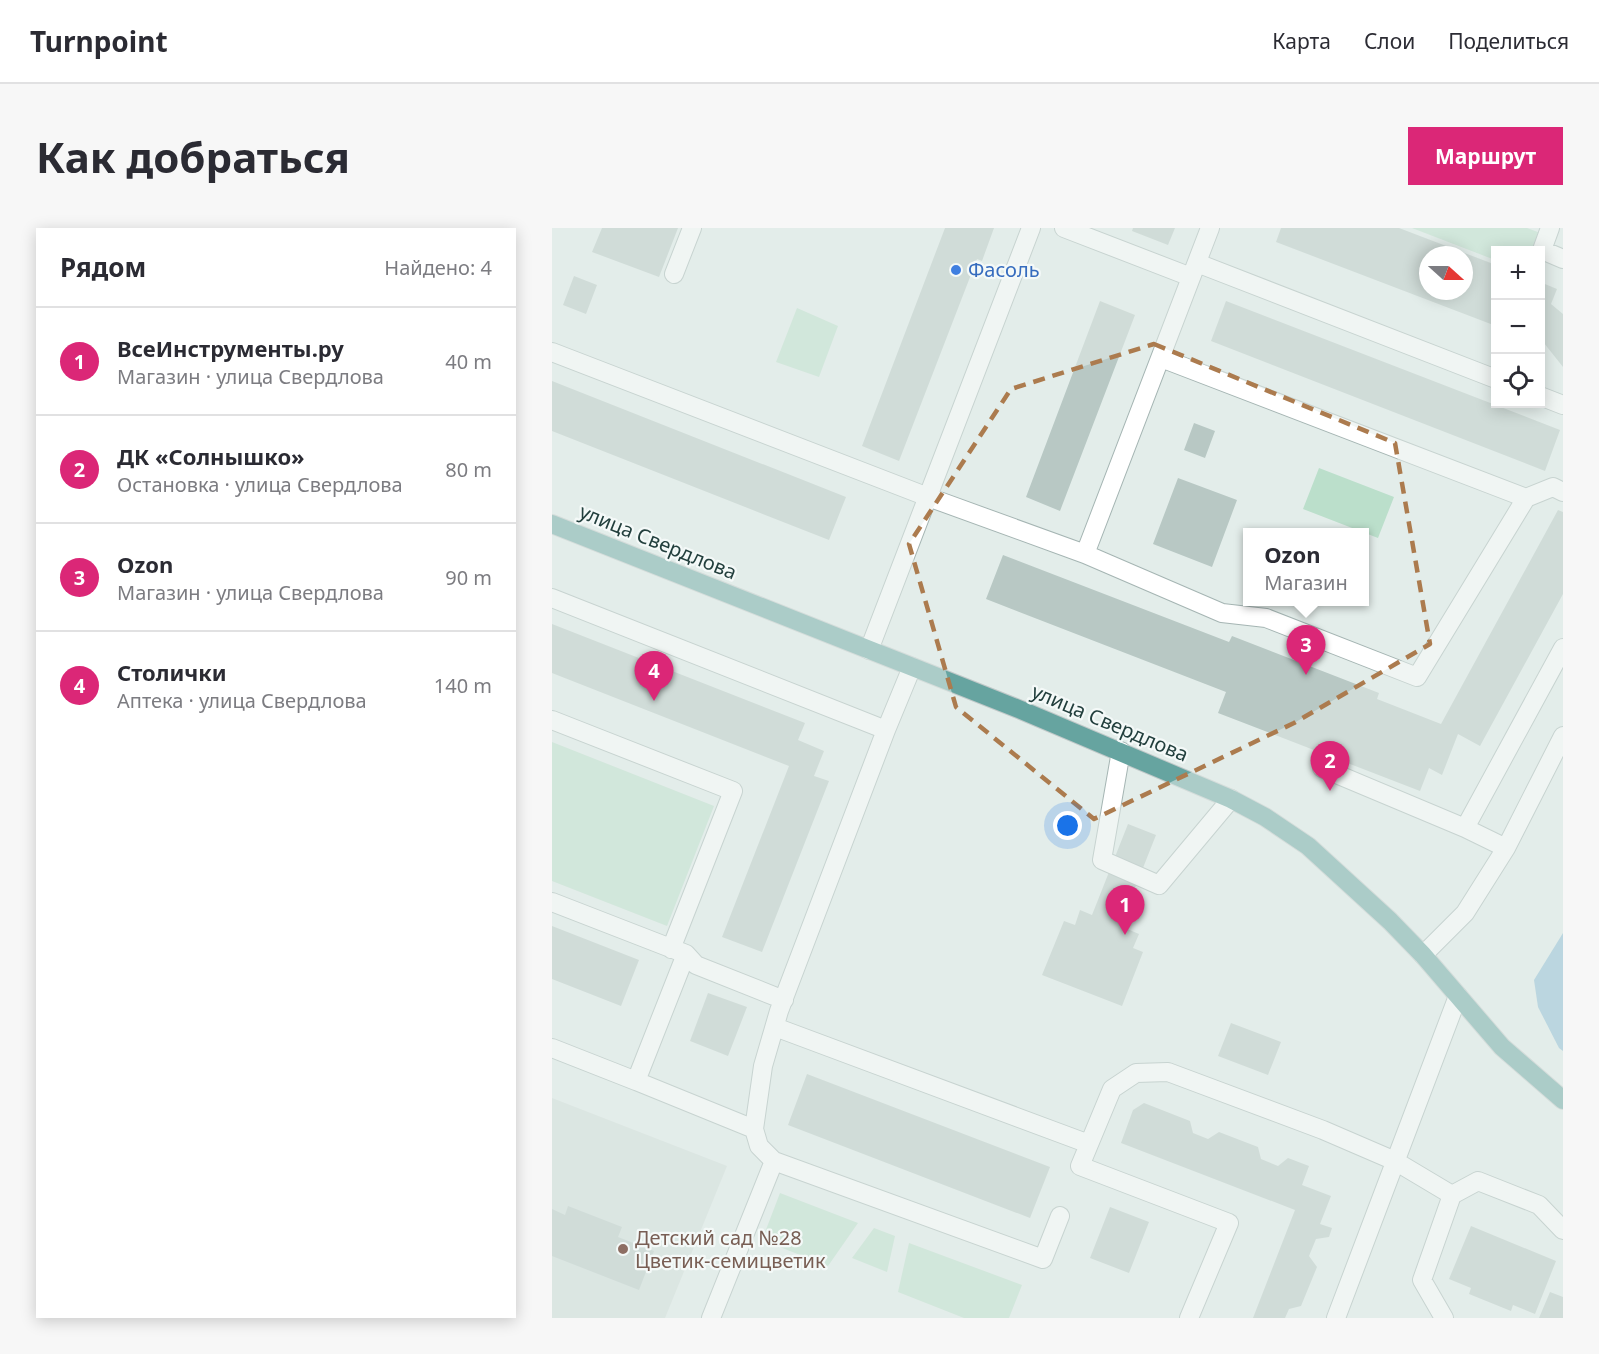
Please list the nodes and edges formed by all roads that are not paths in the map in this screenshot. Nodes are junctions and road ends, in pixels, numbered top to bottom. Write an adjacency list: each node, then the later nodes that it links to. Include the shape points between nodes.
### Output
1 (692, 228): 8 (street)
2 (1031, 228): 15 (street)
3 (1064, 228): 7 (street)
4 (1210, 228): 7 (street)
5 (1550, 228): 6 (street, via 1542,250)
6 (1563, 259)
7 (1194, 270): 10 (street); 11 (street)
8 (674, 274)
9 (552, 352): 15 (street)
10 (1161, 358): 16 (street); 18 (street)
11 (1491, 377)
12 (1545, 398): 13 (street)
13 (1563, 405)
14 (1563, 492): 16 (street, via 1553,487)
15 (928, 497): 18 (street); 21 (street)
16 (1526, 498): 18 (street, via 1417,677 1266,618 1222,613)
17 (552, 524): 21 (main road, улица Свердлова)
18 (1085, 554)
19 (552, 598): 24 (street)
20 (1563, 648): 29 (street)
21 (868, 650): 22 (main road, улица Свердлова)
22 (912, 668): 24 (street); 26 (main road, улица Свердлова)
23 (552, 720): 32 (street, via 733,791)
24 (886, 730): 35 (street)
25 (1563, 736): 30 (street)
26 (1120, 751): 28 (main road, улица Свердлова); 28 (street, via 1102,861 1159,885)
27 (1322, 768): 29 (street)
28 (1231, 799): 33 (main road, улица Свердлова, via 1308,846)
29 (1465, 828): 30 (street)
30 (1506, 848): 33 (street, via 1465,913)
31 (552, 902): 32 (street)
32 (679, 952): 35 (street, via 696,965); 38 (street)
33 (1423, 955): 34 (main road, улица Свердлова)
34 (1458, 996): 39 (main road, улица Свердлова, via 1502,1047); 43 (street)
35 (784, 1000): 36 (street)
36 (775, 1027): 40 (street, via 763,1066); 41 (street)
37 (552, 1048): 38 (street)
38 (636, 1082): 40 (street)
39 (1563, 1100)
40 (754, 1129): 42 (street, via 759,1146)
41 (1089, 1143): 43 (street, via 1112,1089 1136,1073 1168,1072); 48 (street, via 1080,1167 1229,1223)
42 (774, 1161): 45 (street, via 1043,1259); 47 (street)
43 (1395, 1161): 44 (street); 49 (street)
44 (1452, 1195): 46 (street, via 1478,1181 1539,1205); 50 (street, via 1422,1280)
45 (1060, 1216)
46 (1563, 1230)
47 (711, 1318)
48 (1190, 1318)
49 (1336, 1318)
50 (1444, 1318)

